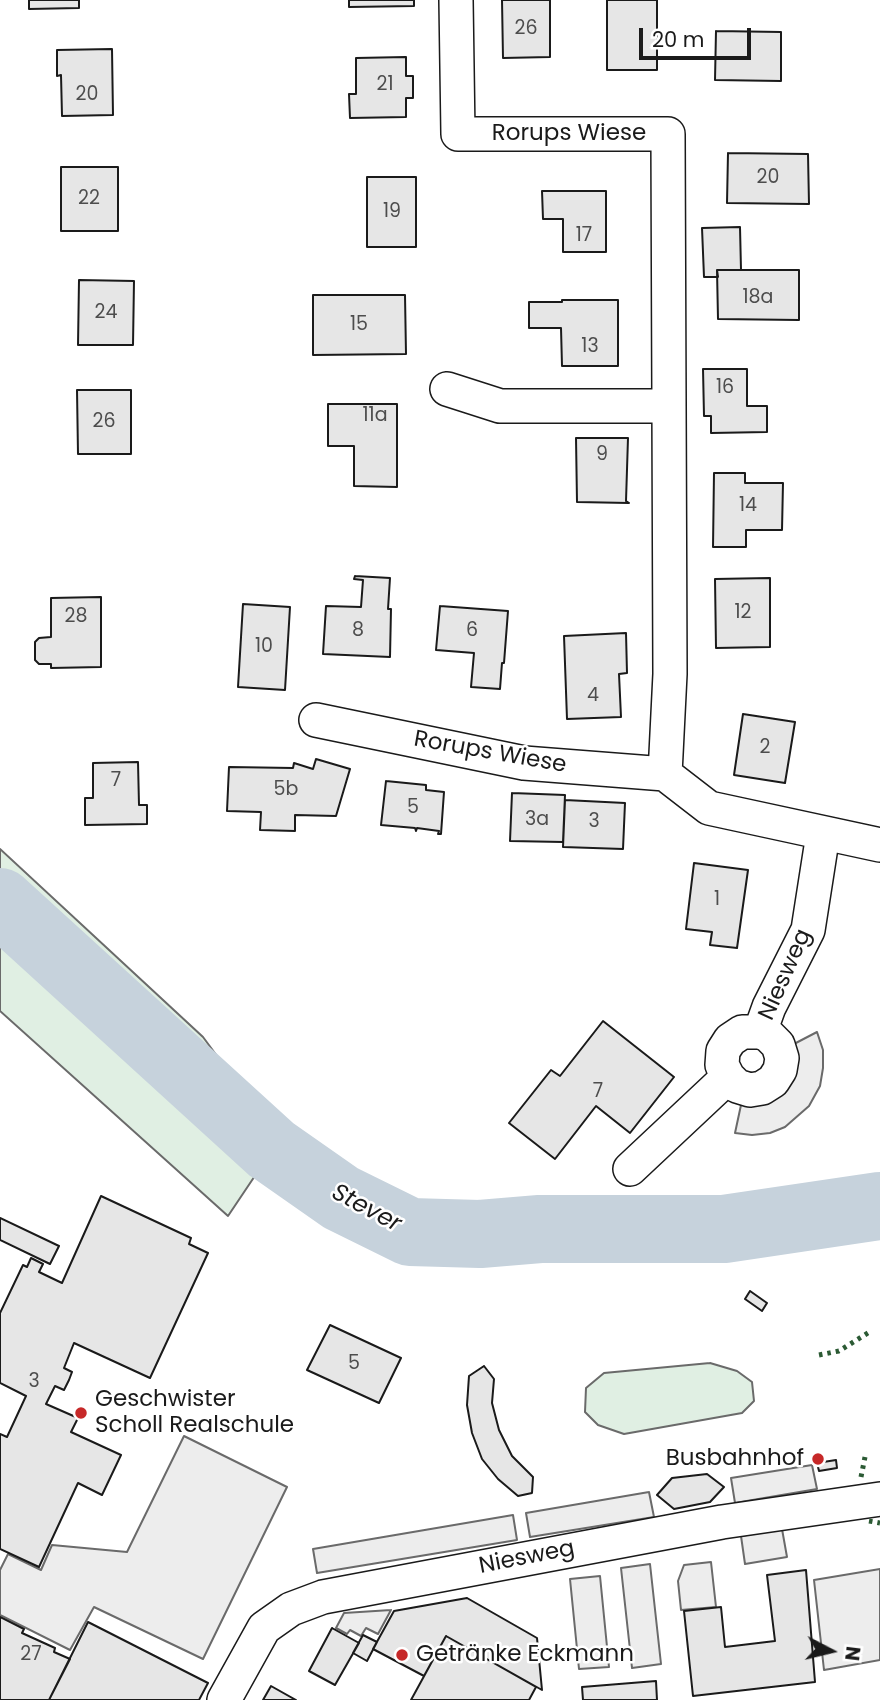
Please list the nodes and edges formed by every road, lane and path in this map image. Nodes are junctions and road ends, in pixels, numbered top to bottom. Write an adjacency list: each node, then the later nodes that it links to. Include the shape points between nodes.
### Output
1 (456, 0): 3 (street, Rorups Wiese, via 458,134 668,134)
2 (447, 389): 3 (street, via 500,406)
3 (668, 406): 5 (street, Rorups Wiese, via 670,674)
4 (316, 720): 5 (street, Rorups Wiese, via 524,763)
5 (665, 774): 6 (street, via 709,808)
6 (822, 834): 7 (street); 8 (street, Niesweg, via 808,930)
7 (880, 845)
8 (761, 1032): 9 (street, Niesweg, via 742,1032 730,1040 722,1065); 9 (street, Niesweg, via 778,1045 782,1058 773,1081 750,1090)
9 (728, 1077): 10 (street)
10 (630, 1169)
11 (880, 1499): 12 (street, Niesweg, via 722,1522 323,1597 291,1609 264,1628)
12 (224, 1700)

